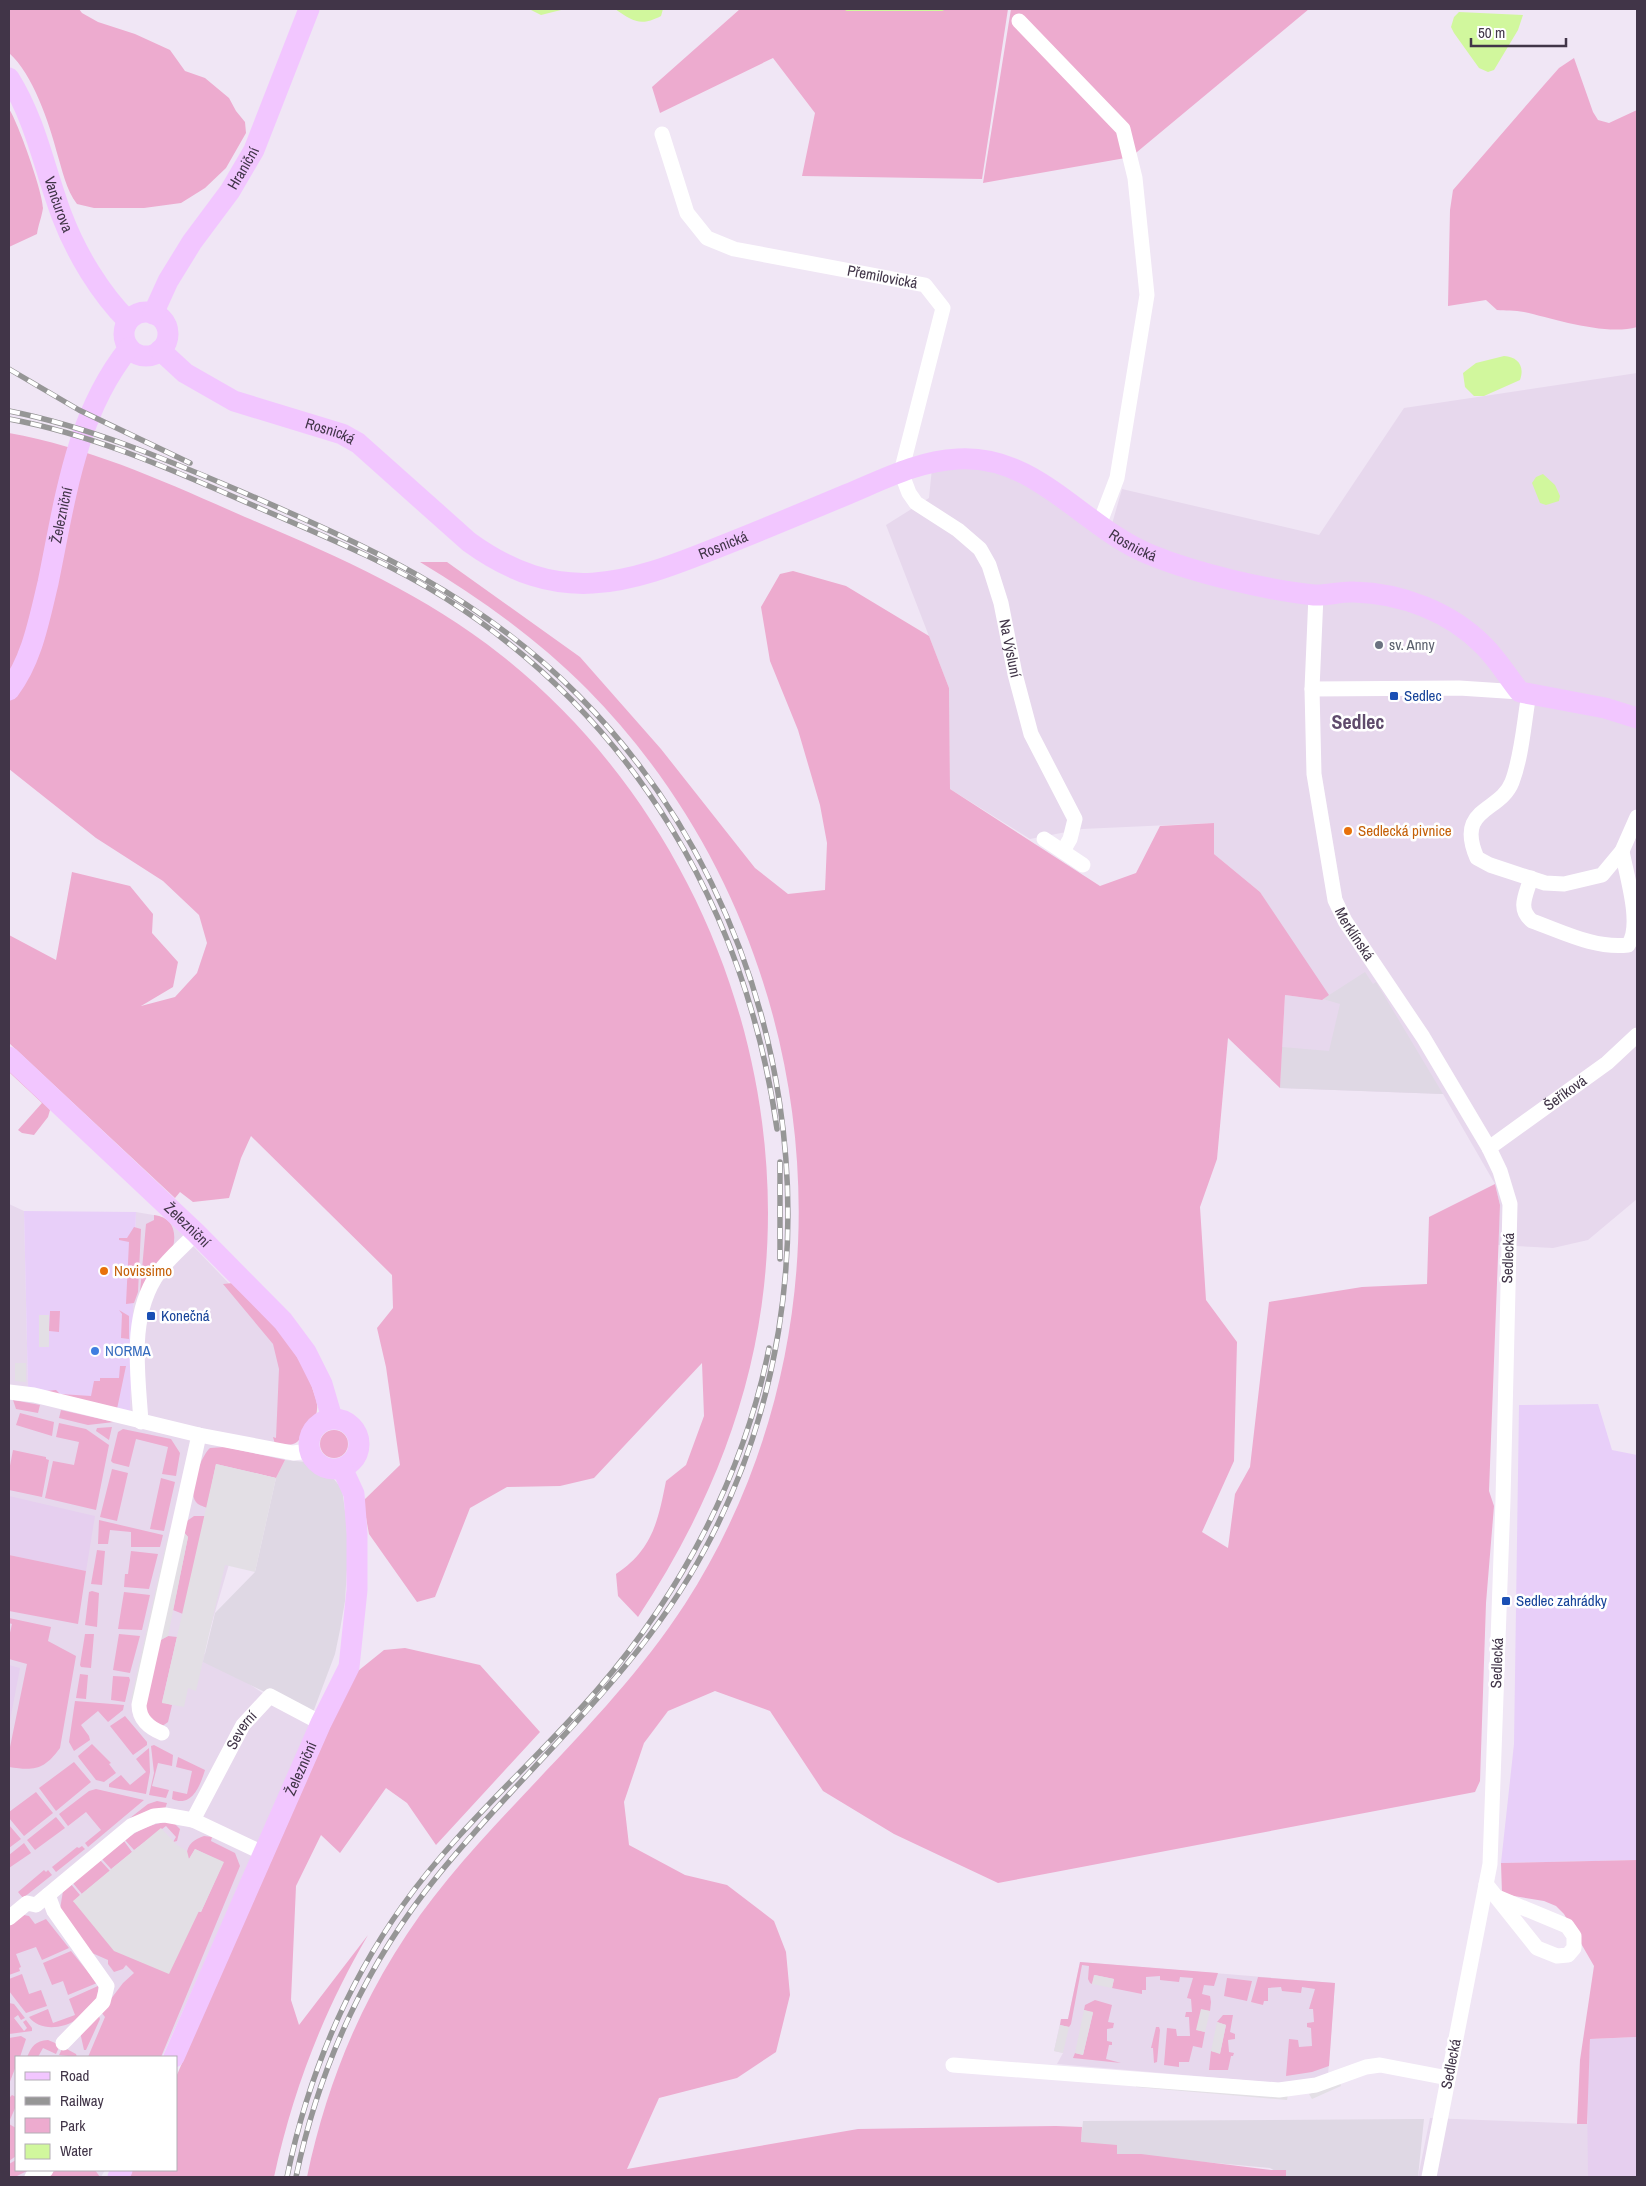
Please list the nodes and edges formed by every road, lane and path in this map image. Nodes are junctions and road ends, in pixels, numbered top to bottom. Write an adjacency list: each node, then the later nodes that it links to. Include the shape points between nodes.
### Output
1 (309, 9): 5 (street, Hraniční, via 248,163 192,242 168,281)
2 (1019, 21): 10 (street, via 1123,129 1135,178 1147,295 1117,478)
3 (9, 78): 6 (street, Vančurova, via 33,123 72,241 116,309)
4 (662, 134): 9 (street, Přemilovická, via 687,213 707,238 734,250 925,285 943,308)
5 (153, 314): 6 (street, via 137,314); 8 (street, via 162,320 167,330 166,341)
6 (128, 321): 7 (street, via 124,332)
7 (128, 348): 8 (street, via 144,356); 12 (street, Železniční, via 110,371 84,427 38,626 20,676)
8 (160, 350): 9 (street, Rosnická, via 185,373 234,401 342,434 358,442 487,554 525,574 566,584 604,583 658,571)
9 (901, 472): 10 (street, Rosnická, via 942,460 991,462 1043,483); 18 (street, Na Výsluní, via 916,503 958,530 980,549 990,566 1025,718 1038,751 1075,818)
10 (1099, 525): 11 (street, Rosnická, via 1134,548 1175,564 1249,583)
11 (1316, 595): 13 (street, Merklínská); 14 (street, via 1354,592 1406,600 1432,610 1457,623 1485,647)
12 (9, 690)
13 (1312, 690): 14 (street, via 1459,688); 24 (street, Merklínská, via 1314,774 1335,900 1345,921 1423,1037)
14 (1524, 693): 15 (street, via 1605,708); 21 (street, via 1512,784 1475,820 1470,834 1477,858)
15 (1637, 718)
16 (1637, 817): 19 (street)
17 (1044, 839): 18 (street)
18 (1063, 851): 20 (street)
19 (1622, 851): 21 (street, via 1602,875 1564,884); 21 (street, via 1634,923 1628,945 1596,944 1532,921 1524,915 1522,906)
20 (1083, 864)
21 (1531, 878)
22 (1637, 1035): 24 (street, Šeříková, via 1607,1063)
23 (9, 1057): 25 (street, Železniční)
24 (1488, 1148): 36 (street, Sedlecká, via 1500,1171 1510,1204 1503,1500 1490,1864)
25 (196, 1233): 27 (street, Železniční, via 283,1321 306,1352 322,1384); 28 (street, via 160,1270 144,1303 137,1357)
26 (9, 1392): 28 (street, via 34,1395)
27 (332, 1418): 30 (street, via 320,1422 312,1431); 31 (street, via 351,1425 358,1437 356,1456)
28 (141, 1422): 29 (street)
29 (199, 1435): 30 (street, via 293,1453); 33 (street, via 138,1705 146,1722 153,1730)
30 (309, 1451): 31 (street, via 322,1466)
31 (342, 1468): 32 (street, Železniční, via 354,1494 357,1590 349,1667)
32 (321, 1723): 34 (street, Severní, via 270,1696 243,1725); 35 (street, Železniční)
33 (162, 1733)
34 (193, 1820): 35 (street); 37 (street, via 165,1815 144,1819 131,1826)
35 (265, 1854): 41 (street, Železniční)
36 (1486, 1884): 38 (street); 43 (street, Sedlecká)
37 (48, 1895): 39 (street, via 36,1904 27,1903); 40 (street, via 54,1911 107,1986 103,2002)
38 (1497, 1896): 38 (street, via 1537,1948 1557,1956 1568,1955 1574,1948 1574,1936 1567,1926)
39 (9, 1918)
40 (63, 2043)
41 (174, 2056)
42 (953, 2065): 43 (street, via 1279,2090 1316,2085 1380,2065)
43 (1448, 2078): 46 (street, Sedlecká)
44 (44, 2171): 45 (street)
45 (32, 2177)
46 (1429, 2177)

